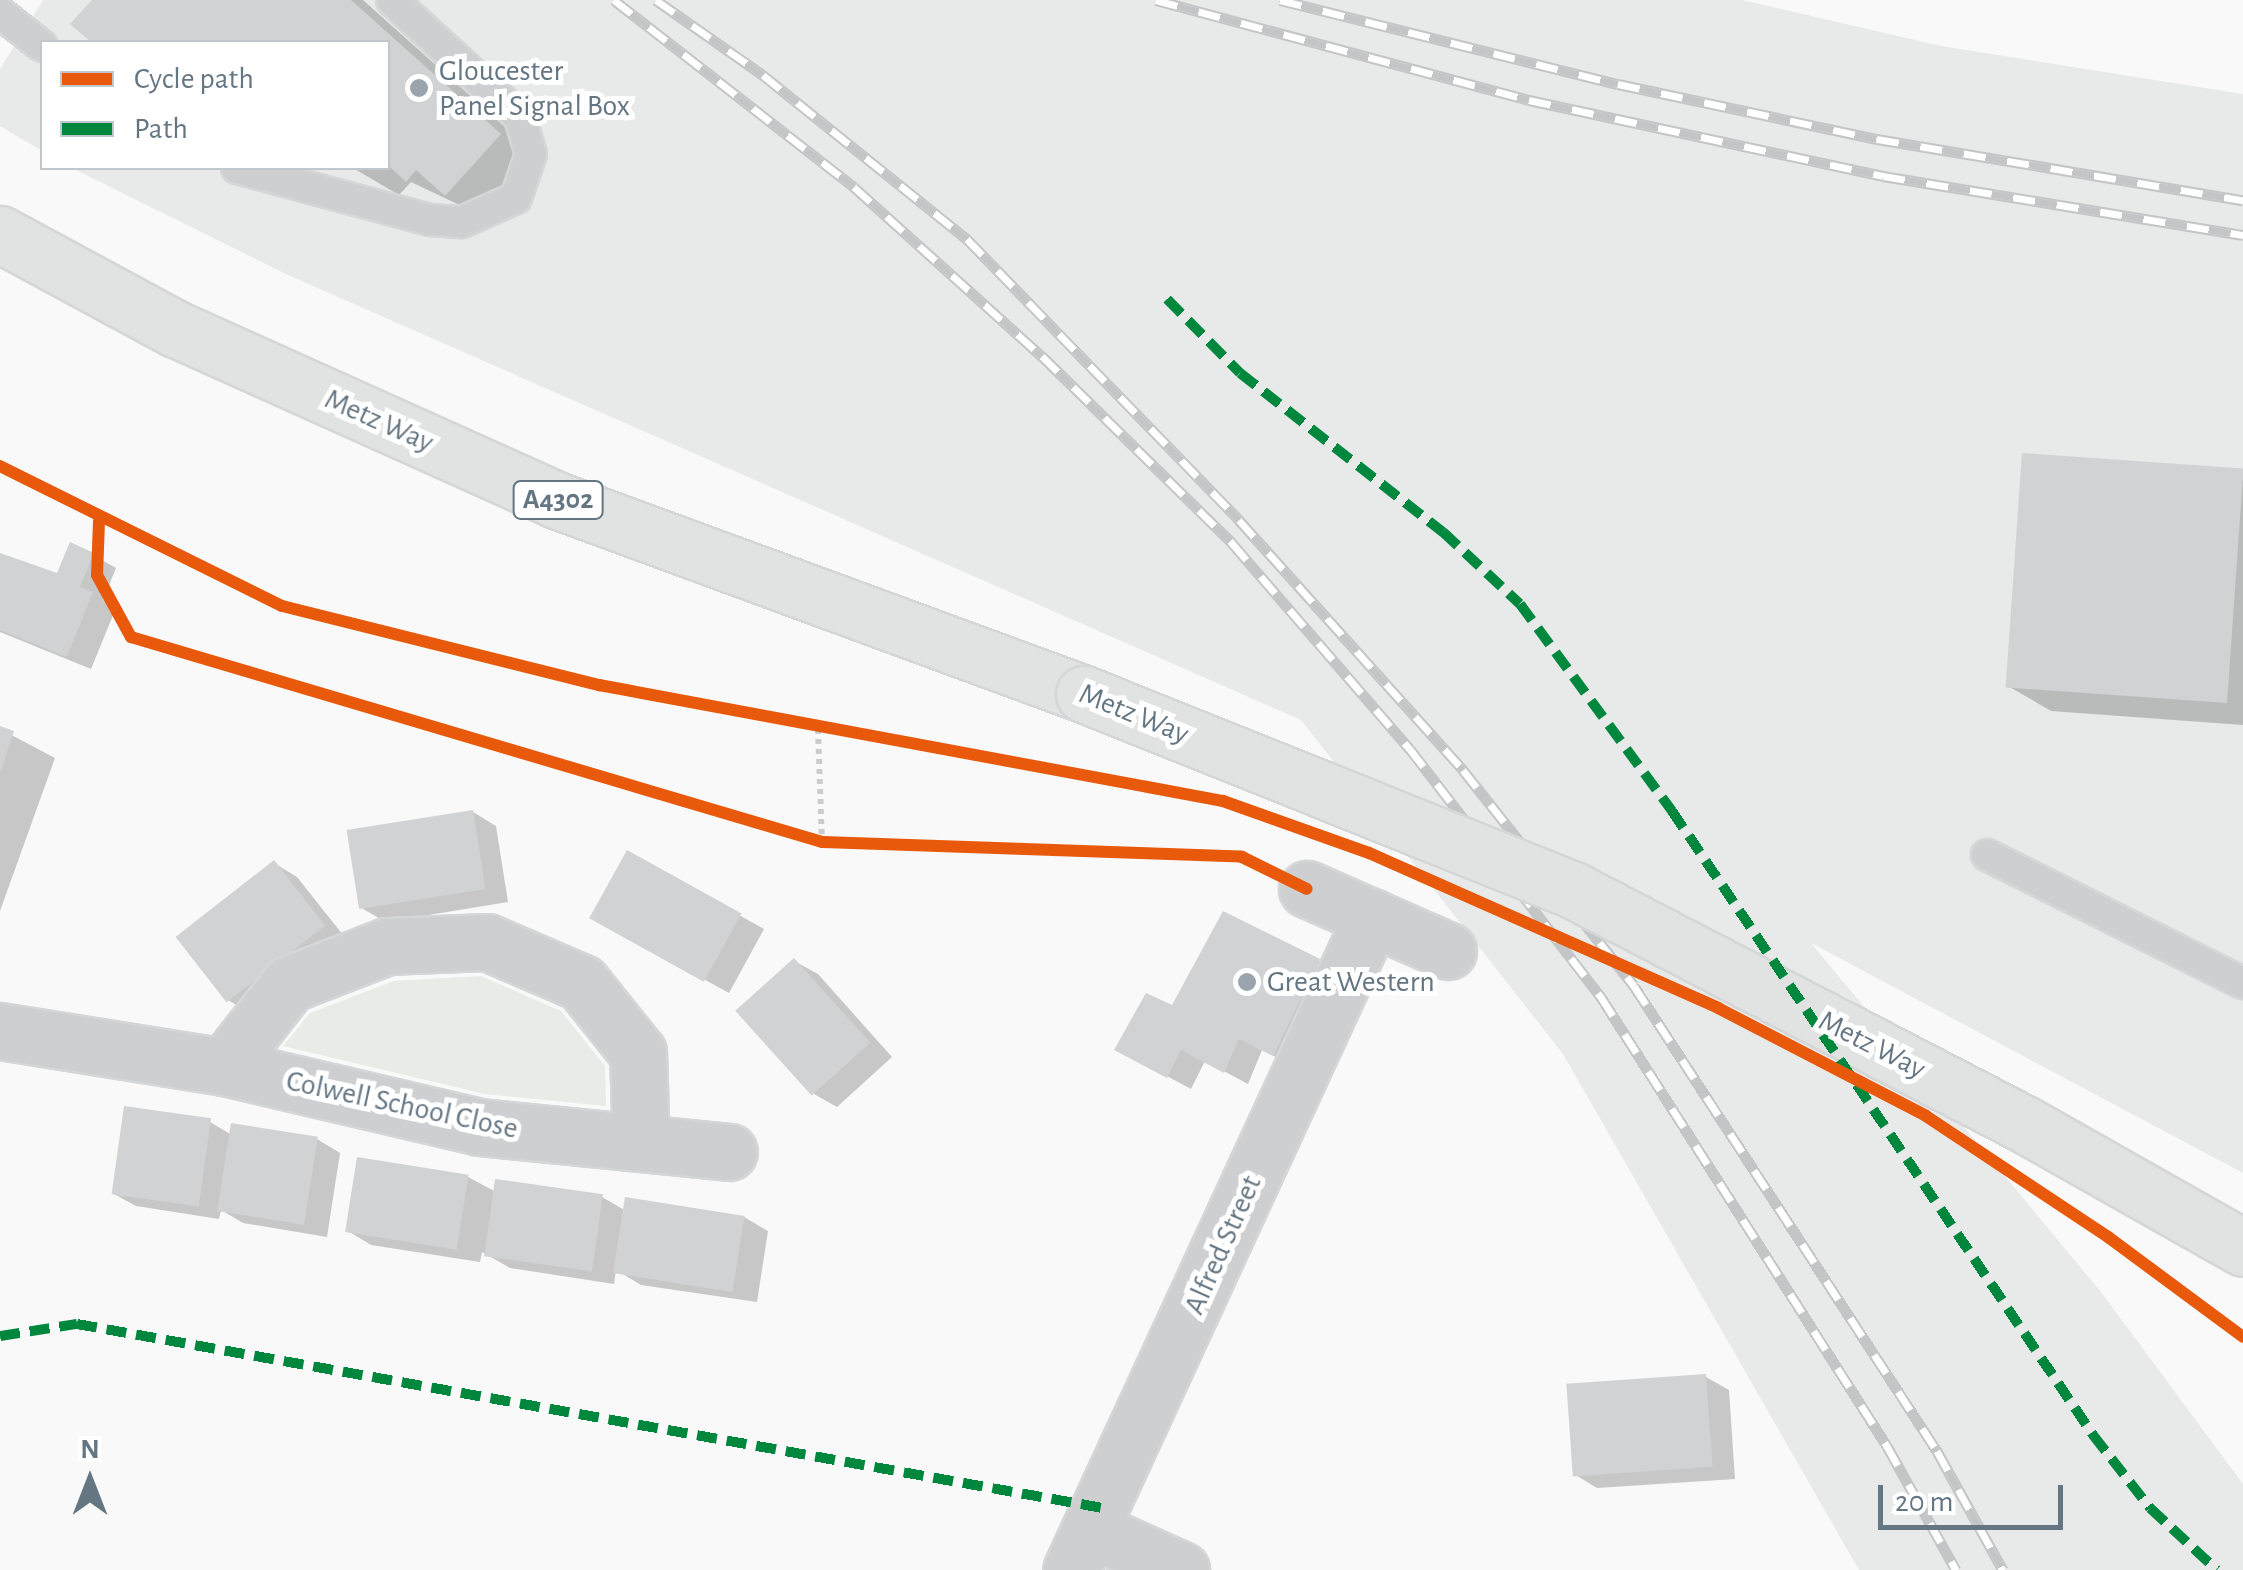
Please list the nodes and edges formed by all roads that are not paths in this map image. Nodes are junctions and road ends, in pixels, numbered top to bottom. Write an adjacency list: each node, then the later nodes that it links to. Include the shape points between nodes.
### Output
1 (392, 0): 4 (lane, via 530,133 516,198 462,222 430,220)
2 (12, 11): 3 (lane)
3 (40, 44)
4 (244, 170)
5 (0, 234): 15 (main road, Metz Way / A4302, bridge, via 193,336 556,500 1084,694 1573,890 2026,1125)
6 (1986, 855): 10 (lane)
7 (1307, 890): 8 (street)
8 (1372, 918): 9 (street); 16 (street, Alfred Street)
9 (1448, 950)
10 (2243, 983)
11 (0, 1031): 12 (street, Colwell School Close)
12 (224, 1066): 13 (street, Colwell School Close, via 480,1127); 13 (street, via 289,984 387,946 487,942 582,983 638,1053)
13 (641, 1143): 14 (street, Colwell School Close)
14 (729, 1152)
15 (2243, 1248)
16 (1082, 1550): 17 (street)
17 (1180, 1570)

